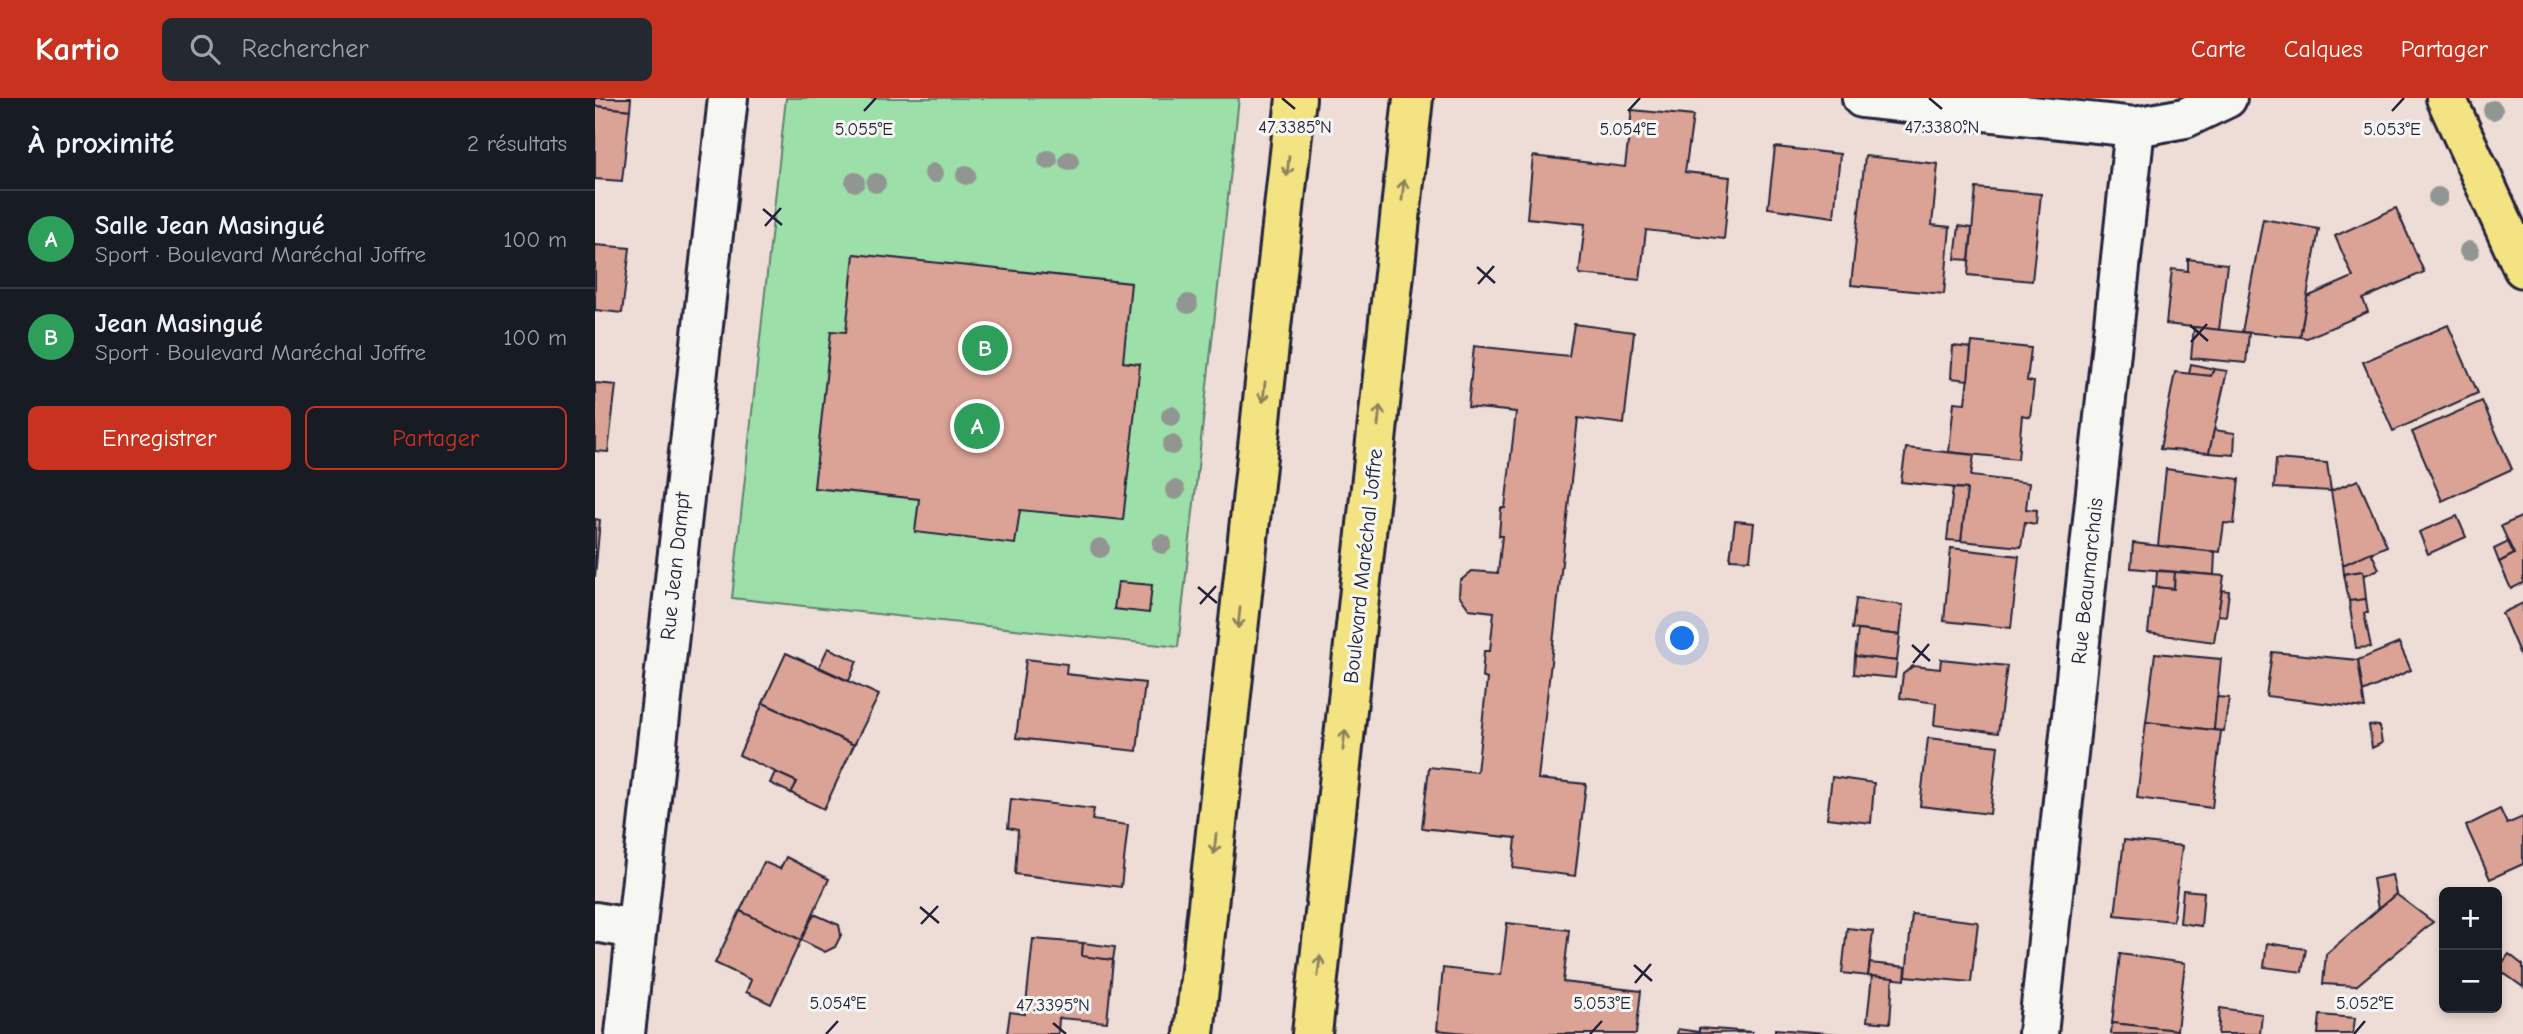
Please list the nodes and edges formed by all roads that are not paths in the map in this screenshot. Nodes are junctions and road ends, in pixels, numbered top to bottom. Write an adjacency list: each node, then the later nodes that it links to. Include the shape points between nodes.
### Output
1 (728, 98): 10 (street, Rue Jean Dampt)
2 (1296, 98): 12 (main road, one-way to 12)
3 (1413, 98): 13 (main road, Boulevard Maréchal Joffre, one-way to 3)
4 (1862, 98): 7 (street)
5 (2227, 98): 7 (street, via 2185,118)
6 (2446, 98): 8 (main road)
7 (2135, 127): 14 (street, Rue Beaumarchais)
8 (2523, 268)
9 (595, 922): 10 (street)
10 (635, 929): 11 (street, Rue Jean Dampt)
11 (625, 1034)
12 (1194, 1034)
13 (1312, 1034)
14 (2038, 1034)

